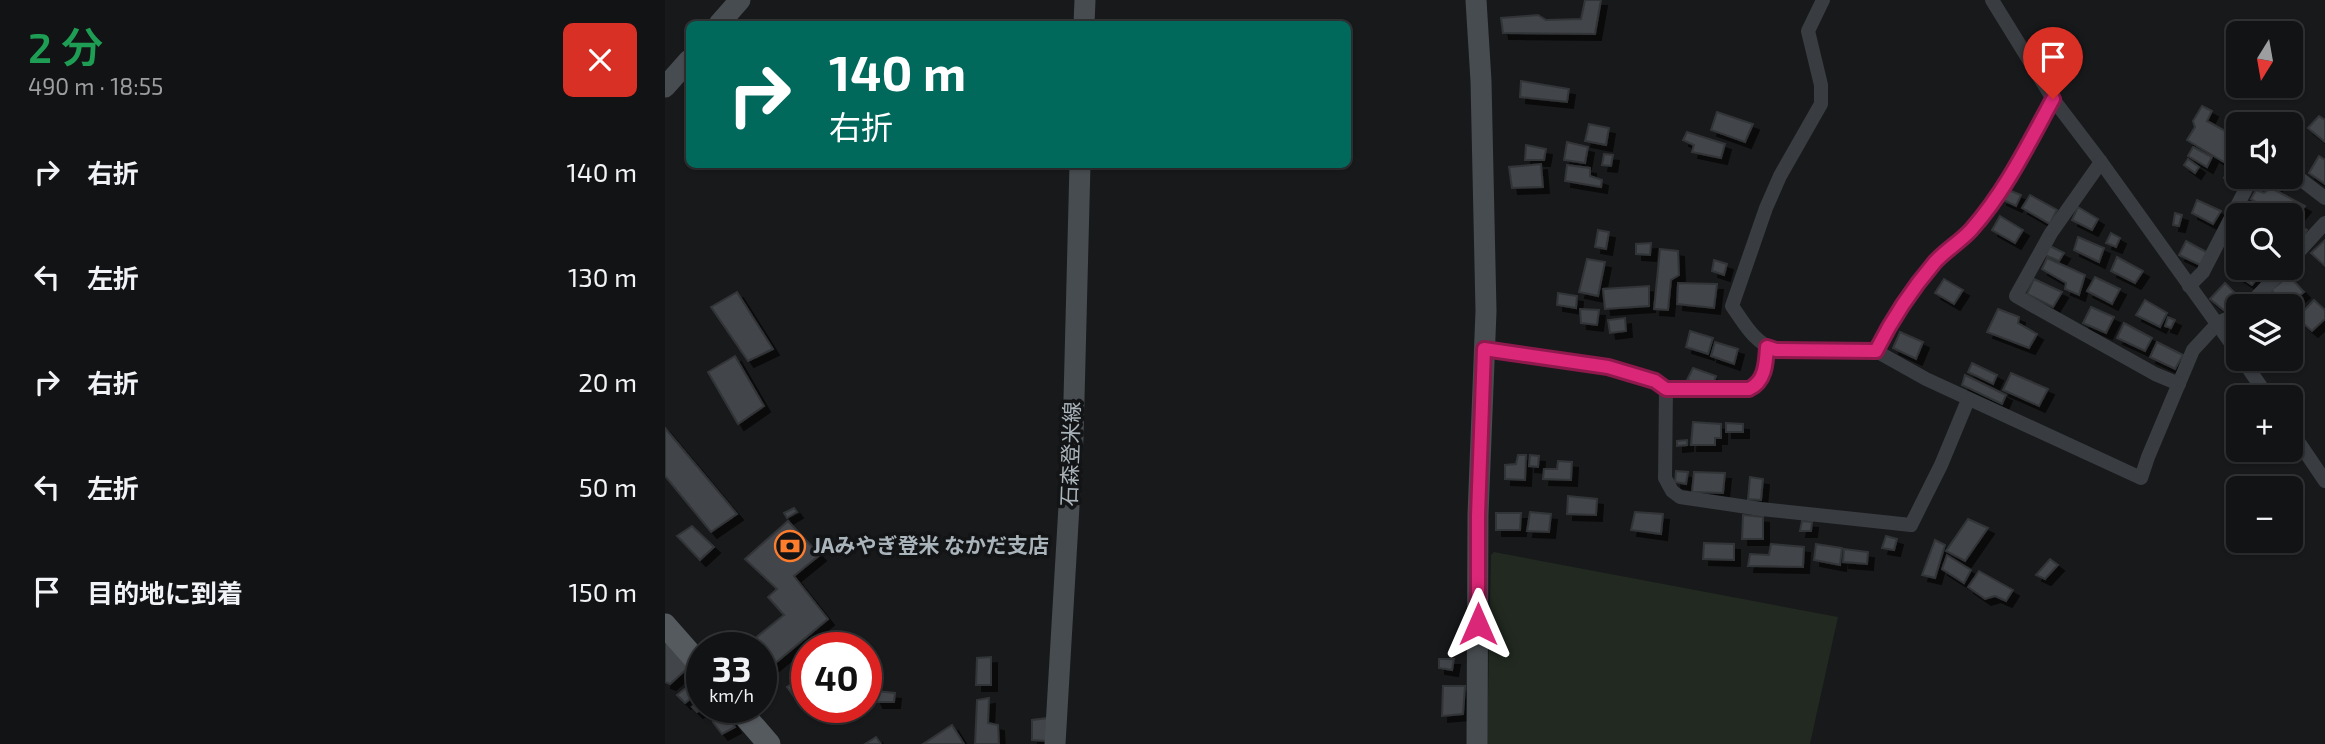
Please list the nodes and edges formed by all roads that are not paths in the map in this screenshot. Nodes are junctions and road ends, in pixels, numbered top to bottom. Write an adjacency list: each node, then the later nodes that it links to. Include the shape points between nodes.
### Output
1 (740, 0): 6 (street)
2 (1085, 0): 7 (street)
3 (1476, 0): 25 (street, via 1486,243)
4 (1823, 0): 24 (street, via 1808,31 1821,104 1780,176 1732,306 1752,335)
5 (1992, 0): 10 (street)
6 (722, 21)
7 (1084, 21)
8 (686, 63): 9 (street)
9 (665, 87)
10 (2053, 99): 11 (street); 26 (street, via 1998,192 1971,230 1919,283)
11 (2101, 162): 19 (street); 27 (street, via 2051,233 2016,296)
12 (1080, 168): 36 (street, 石森登米線, via 1073,438)
13 (2303, 181): 15 (street)
14 (2246, 189): 19 (street, via 2203,272)
15 (2325, 198)
16 (2325, 223): 17 (street)
17 (2303, 247)
18 (2273, 280): 20 (street)
19 (2189, 286): 22 (street)
20 (2259, 294)
21 (2226, 319): 22 (street)
22 (2218, 323): 23 (street); 27 (street, via 2193,350)
23 (2226, 335)
24 (1767, 347): 26 (street); 28 (street, via 1762,379 1749,389)
25 (1484, 349): 28 (street, via 1608,367 1655,381); 37 (street)
26 (1876, 351): 29 (street)
27 (2179, 384): 29 (street, via 2141,478)
28 (1666, 389): 29 (street, via 1665,478 1680,497 1911,525)
29 (1968, 400)
30 (2303, 449): 31 (street)
31 (2325, 481)
32 (665, 625): 33 (main road)
33 (686, 649)
34 (751, 723): 35 (main road)
35 (769, 744)
36 (1055, 744)
37 (1476, 744)

